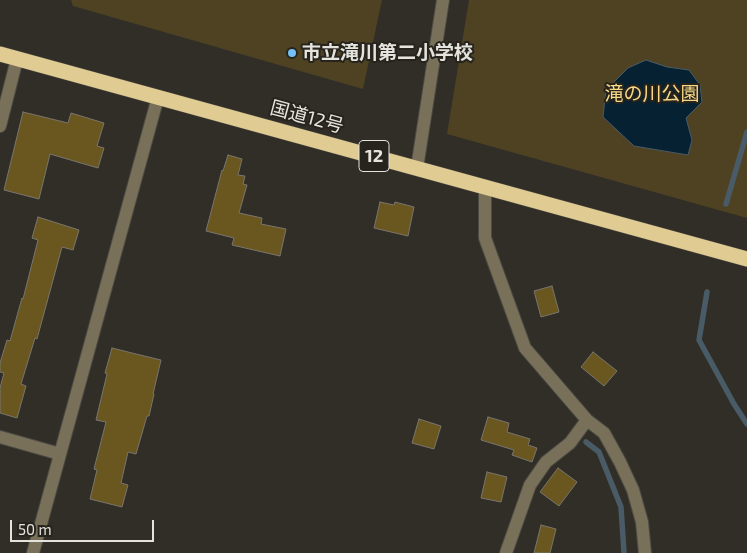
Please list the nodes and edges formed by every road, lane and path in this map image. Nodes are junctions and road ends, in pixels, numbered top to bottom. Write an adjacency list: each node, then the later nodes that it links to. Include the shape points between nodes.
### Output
1 (442, 0): 6 (street)
2 (0, 54): 3 (highway, 国道12号 / 12)
3 (17, 59): 4 (highway, 国道12号 / 12); 5 (street)
4 (158, 96): 6 (highway, 国道12号 / 12); 11 (street)
5 (0, 126)
6 (417, 168): 7 (highway, 国道12号 / 12)
7 (485, 186): 8 (highway, 国道12号 / 12); 9 (street, via 485,238 525,348)
8 (747, 258)
9 (587, 420): 13 (street, via 570,443 546,462 530,485); 14 (street, via 604,433 633,490 642,522)
10 (0, 438): 11 (street)
11 (60, 454): 12 (street)
12 (33, 553)
13 (506, 553)
14 (645, 553)

